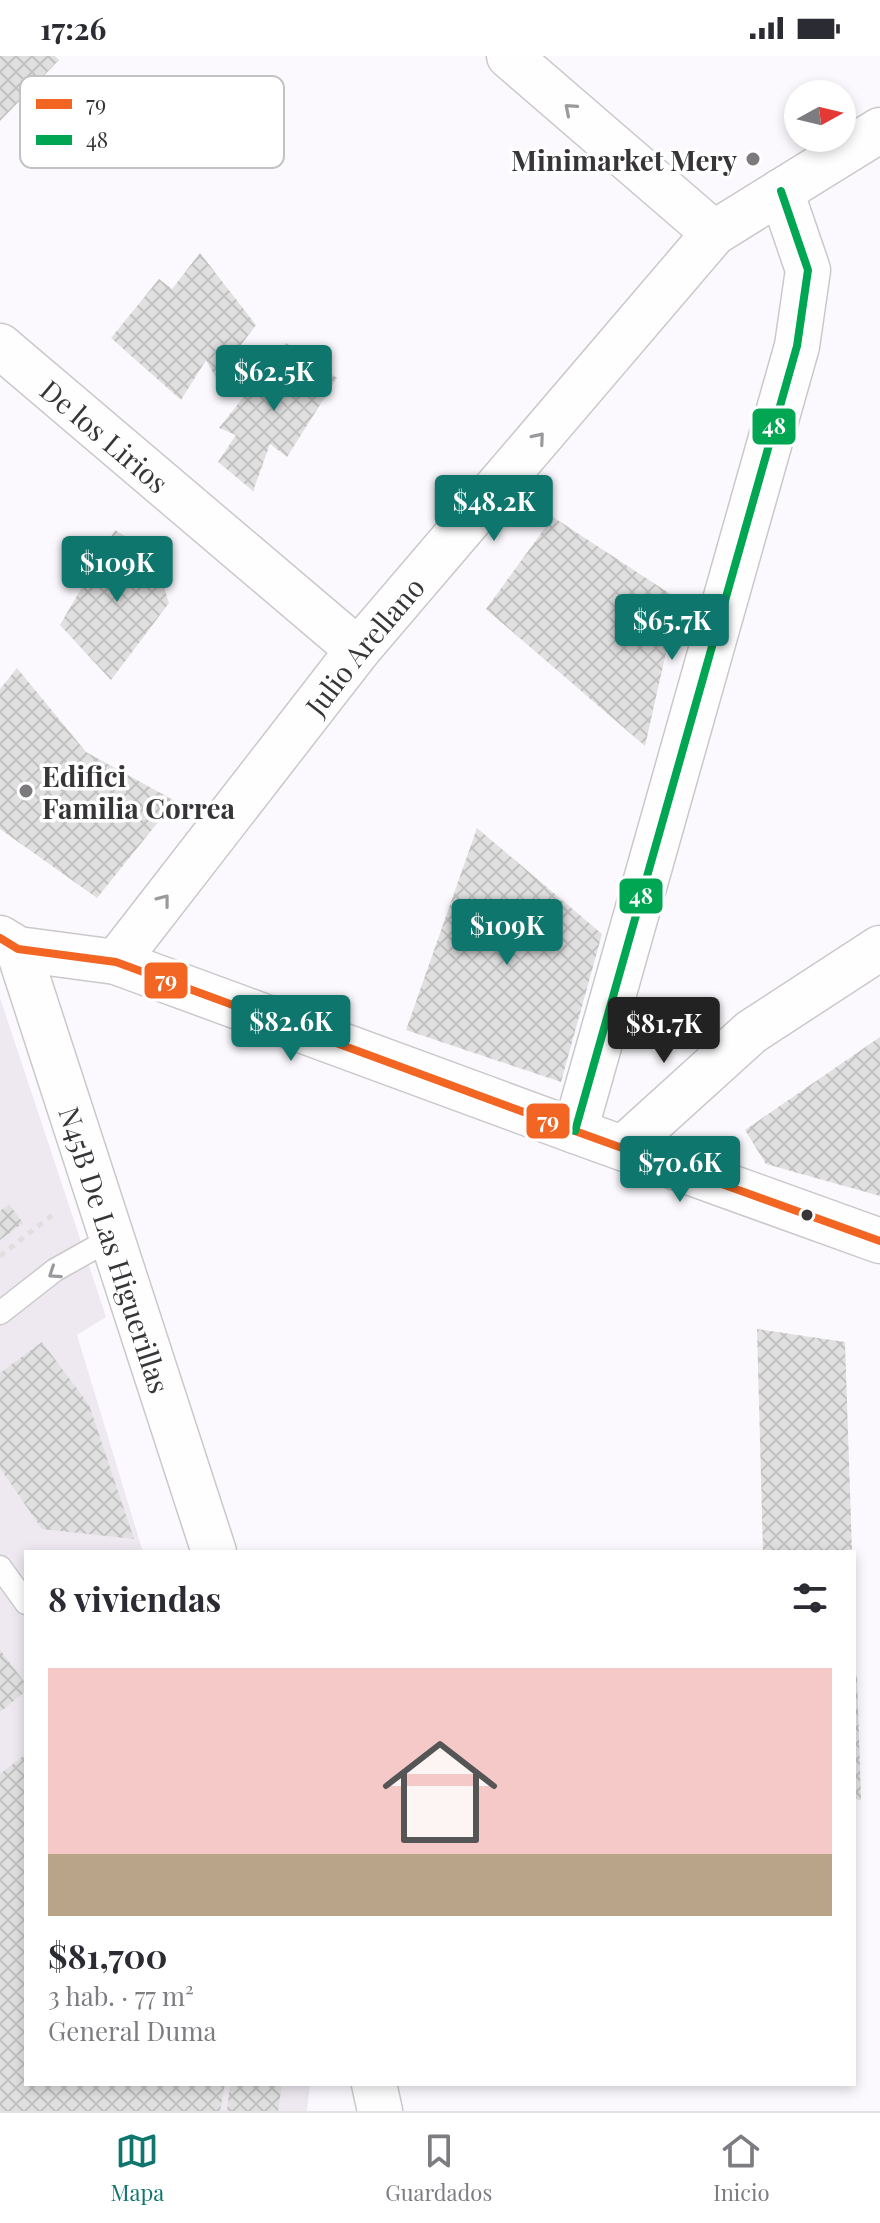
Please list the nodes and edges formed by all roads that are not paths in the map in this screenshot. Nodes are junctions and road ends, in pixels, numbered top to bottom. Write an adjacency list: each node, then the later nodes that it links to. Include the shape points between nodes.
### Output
1 (509, 56): 4 (street, one-way to 1)
2 (880, 130): 3 (street, Julio Arellano)
3 (781, 191): 4 (street, Julio Arellano); 10 (street, via 808,270 797,346)
4 (714, 233): 6 (street, Julio Arellano, one-way to 4)
5 (0, 346): 6 (street, De los Lirios)
6 (358, 650): 9 (street, Julio Arellano, one-way to 6)
7 (9, 944): 9 (street); 12 (street, N45B De Las Higuerillas)
8 (880, 948): 11 (street, via 751,1032)
9 (116, 962): 10 (street)
10 (575, 1131): 11 (street)
11 (623, 1148): 13 (street)
12 (112, 1238): 14 (lane, one-way to 14, via 55,1270); 15 (street, N45B De Las Higuerillas)
13 (880, 1241)
14 (0, 1313)
15 (213, 1550)
16 (0, 1567): 17 (lane)
17 (24, 1600)
18 (374, 2086): 19 (street)
19 (380, 2111)

